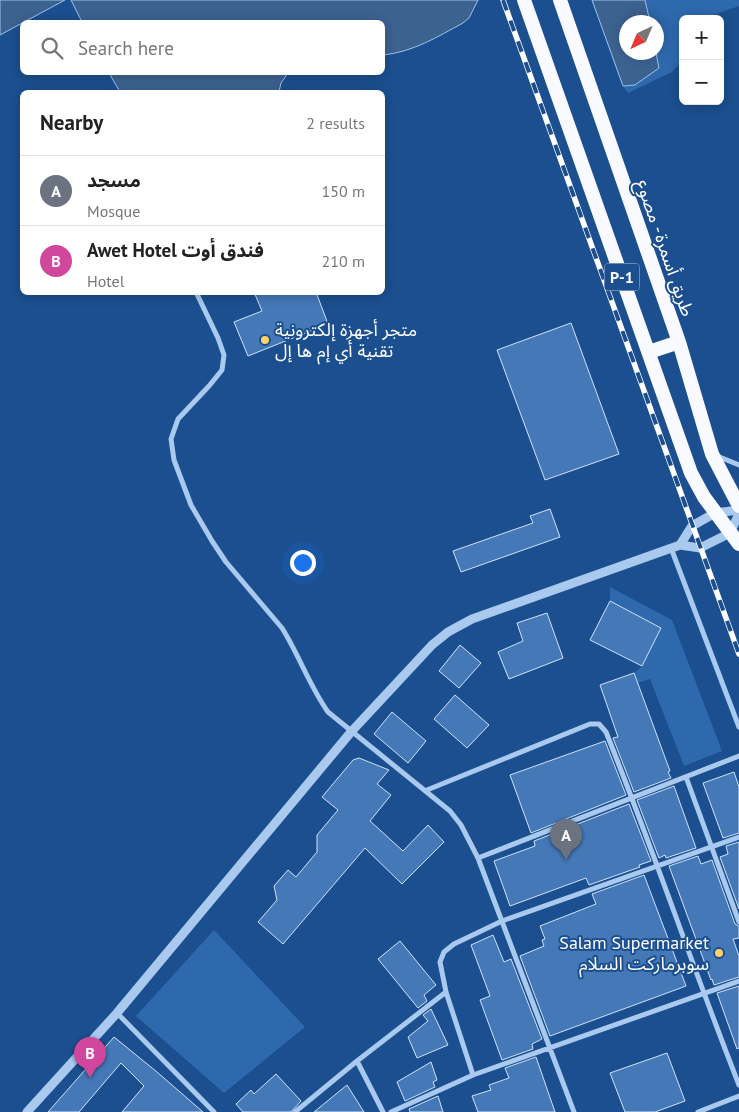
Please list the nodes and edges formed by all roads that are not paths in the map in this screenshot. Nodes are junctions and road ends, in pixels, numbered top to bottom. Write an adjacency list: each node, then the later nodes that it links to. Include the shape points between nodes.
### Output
1 (524, 0): 5 (highway, P-1)
2 (560, 0): 4 (highway, طريق أسمرة - مصوع / P-1)
3 (197, 295): 15 (street, via 224,355 222,370 178,419 171,439 174,460 191,505 212,541 282,628 328,712)
4 (679, 342): 5 (highway); 6 (highway, طريق أسمرة - مصوع / P-1)
5 (649, 352): 10 (highway, P-1, via 691,473)
6 (712, 454): 7 (street); 8 (highway, طريق أسمرة - مصوع / P-1)
7 (739, 465)
8 (739, 506)
9 (739, 510): 10 (street)
10 (715, 513): 12 (highway, P-1); 13 (street, via 692,526)
11 (739, 514): 12 (street)
12 (734, 538): 13 (street, via 700,548)
13 (675, 546): 14 (street); 15 (street, via 472,619 448,632)
14 (739, 727)
15 (351, 732): 18 (street); 29 (street)
16 (739, 756): 17 (street)
17 (686, 777): 19 (street); 21 (street)
18 (427, 790): 19 (street, via 590,724 599,724 606,732); 22 (street, via 461,825)
19 (632, 798): 22 (street); 23 (street)
20 (739, 837): 21 (street)
21 (712, 847): 23 (street); 25 (street)
22 (478, 858): 24 (street)
23 (656, 866): 24 (street); 28 (street)
24 (502, 920): 27 (street, via 444,952 440,962); 30 (street)
25 (739, 922)
26 (739, 980): 28 (street)
27 (446, 992): 31 (street); 32 (street)
28 (703, 994): 30 (street); 33 (street)
29 (117, 1013): 35 (street); 36 (street)
30 (549, 1047): 32 (street); 40 (street)
31 (357, 1061): 37 (street); 38 (street)
32 (473, 1075): 39 (street)
33 (739, 1085)
34 (739, 1096): 41 (street)
35 (31, 1110)
36 (214, 1112)
37 (295, 1112)
38 (382, 1112)
39 (390, 1112)
40 (574, 1112)
41 (698, 1112)

